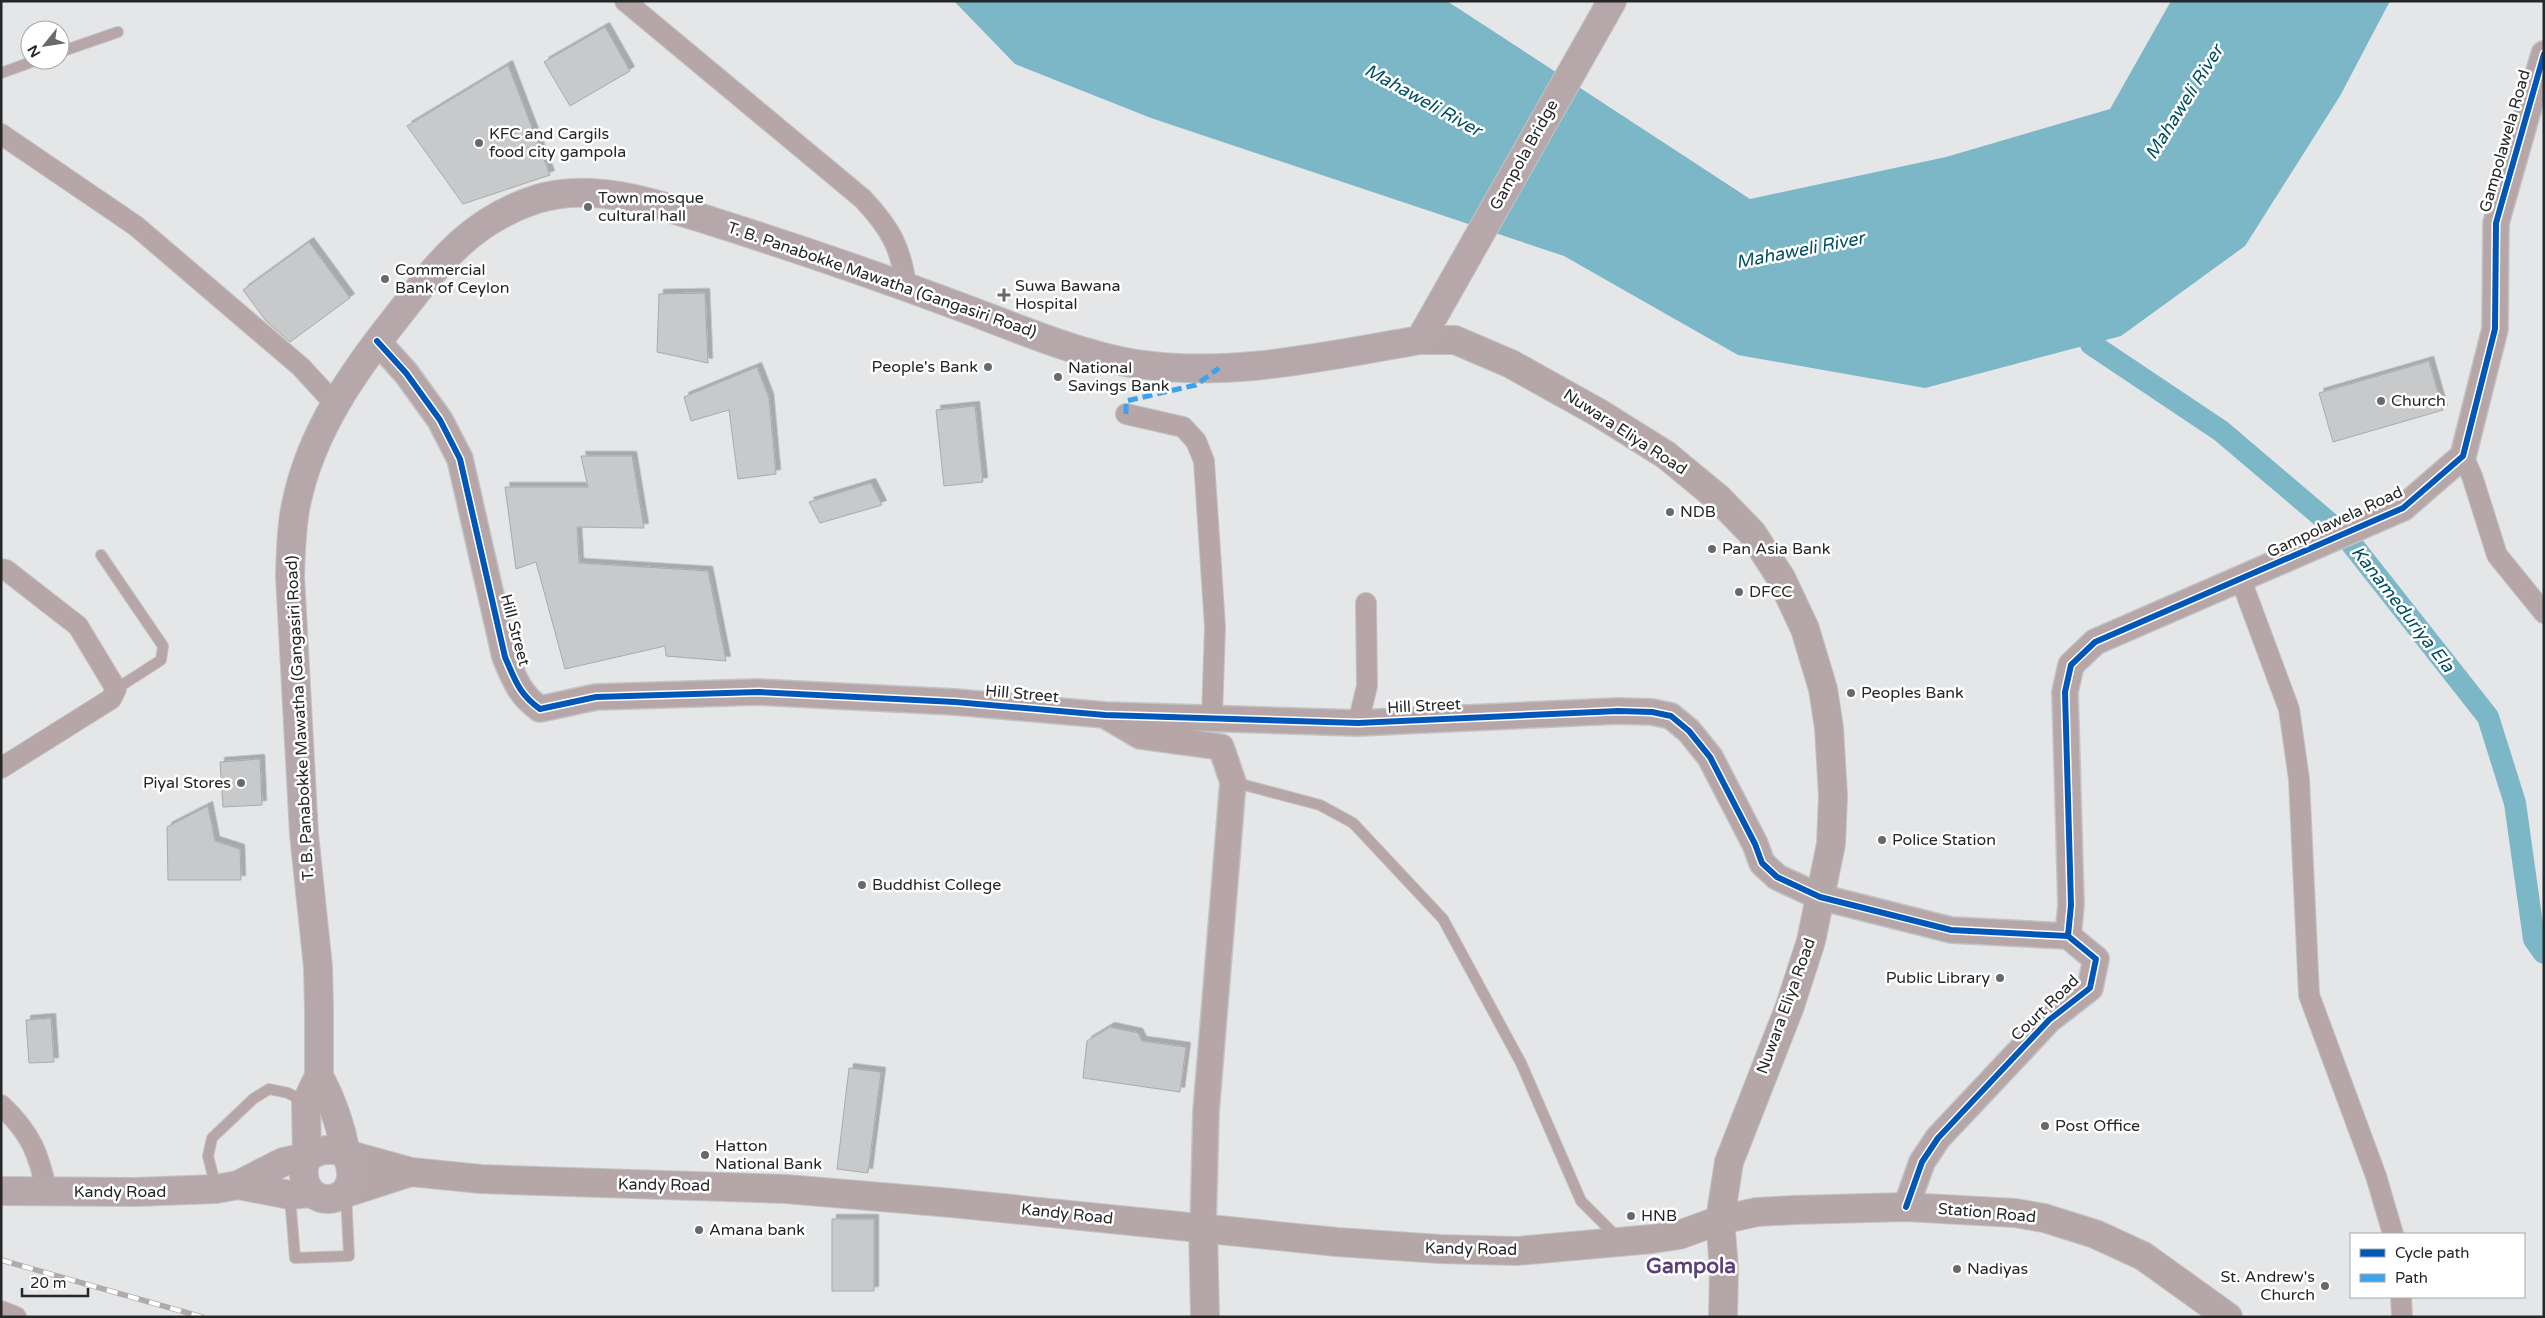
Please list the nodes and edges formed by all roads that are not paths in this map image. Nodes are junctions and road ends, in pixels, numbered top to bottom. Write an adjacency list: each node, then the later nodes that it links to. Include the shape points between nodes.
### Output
1 (625, 1): 9 (street, via 863,199 890,230 897,245)
2 (1607, 10): 10 (highway, Gampola Bridge)
3 (118, 32): 4 (lane)
4 (70, 49)
5 (2544, 54): 14 (street, Gampolawela Road, via 2496,223 2495,329)
6 (20, 66): 7 (lane)
7 (1, 73)
8 (1, 134): 12 (street, via 136,226 301,367)
9 (906, 286): 10 (highway, T. B. Panabokke Mawatha (Gangasiri Road), via 1102,356 1189,370 1275,364); 11 (highway, T. B. Panabokke Mawatha (Gangasiri Road), via 693,216 621,197 570,194 523,204 460,241)
10 (1420, 340): 26 (main road, Nuwara Eliya Road, via 1444,338 1471,345 1600,413 1694,477 1735,515 1766,552 1798,612 1823,689 1833,796 1831,844)
11 (377, 341): 12 (highway, T. B. Panabokke Mawatha (Gangasiri Road)); 21 (street, Hill Street, via 406,373 440,420 460,459 505,657 525,698 540,709 596,697 759,692 955,702)
12 (335, 404): 28 (highway, T. B. Panabokke Mawatha (Gangasiri Road), via 307,467 297,499 290,576 304,834 318,968)
13 (1126, 414): 22 (street, via 1183,427 1196,441 1204,461 1215,627)
14 (2463, 456): 17 (street, Gampolawela Road, via 2404,508); 19 (street, via 2497,555)
15 (100, 555): 20 (lane, via 163,646 161,660)
16 (1, 569): 20 (street, via 78,626)
17 (2242, 580): 27 (street, Gampolawela Road, via 2095,642 2071,665 2065,692 2071,905); 42 (street, via 2289,709 2299,779 2309,995 2376,1176)
18 (1366, 603): 23 (street, via 1367,686)
19 (2544, 613)
20 (116, 689): 24 (street, via 111,699)
21 (1105, 715): 22 (street, Hill Street); 25 (street, via 1140,736 1221,747)
22 (1212, 716): 23 (street, Hill Street)
23 (1358, 723): 26 (street, Hill Street, via 1618,711 1671,716 1710,757 1762,863 1777,877)
24 (1, 768)
25 (1233, 782): 41 (street, via 1206,1112); 43 (lane, via 1320,805 1354,822 1443,919 1521,1063 1581,1201)
26 (1820, 897): 27 (street, via 1951,930); 40 (main road, Nuwara Eliya Road, via 1812,942 1801,976 1729,1162)
27 (2068, 936): 39 (street, Court Road, via 2096,959 2090,988 2049,1020 1938,1138 1922,1162)
28 (319, 1076): 29 (highway, T. B. Panabokke Mawatha (Gangasiri Road)); 31 (highway, T. B. Panabokke Mawatha (Gangasiri Road), via 342,1125)
29 (306, 1103): 32 (highway, T. B. Panabokke Mawatha (Gangasiri Road)); 34 (lane, via 269,1089 253,1099 212,1138 208,1156)
30 (1, 1105): 36 (street, via 24,1128 38,1152)
31 (346, 1154): 32 (highway, via 326,1150); 33 (main road, Kandy Road); 37 (highway, via 352,1173)
32 (307, 1157): 34 (highway, Kandy Road, via 283,1162); 38 (highway, via 305,1185)
33 (411, 1172): 37 (main road, Kandy Road); 41 (main road, Kandy Road, via 540,1182 786,1189)
34 (227, 1187): 36 (highway, Kandy Road, via 192,1192); 38 (highway, Kandy Road)
35 (1, 1191): 36 (highway, Kandy Road)
36 (48, 1193)
37 (346, 1193): 38 (highway, via 329,1198); 38 (lane, via 349,1256 330,1258 294,1258)
38 (300, 1194)
39 (1906, 1207): 40 (main road, Station Road, via 1757,1212); 49 (main road, Station Road, via 2015,1213 2096,1234 2143,1256)
40 (1720, 1220): 43 (main road, Kandy Road, via 1679,1235); 48 (main road, via 1724,1268)
41 (1203, 1228): 43 (main road, Kandy Road, via 1440,1249 1517,1251); 47 (main road)
42 (2393, 1233)
43 (1622, 1241)
44 (2401, 1298): 50 (street)
45 (1, 1311): 46 (street)
46 (16, 1317)
47 (1205, 1317)
48 (1723, 1317)
49 (2228, 1317)
50 (2402, 1317)

